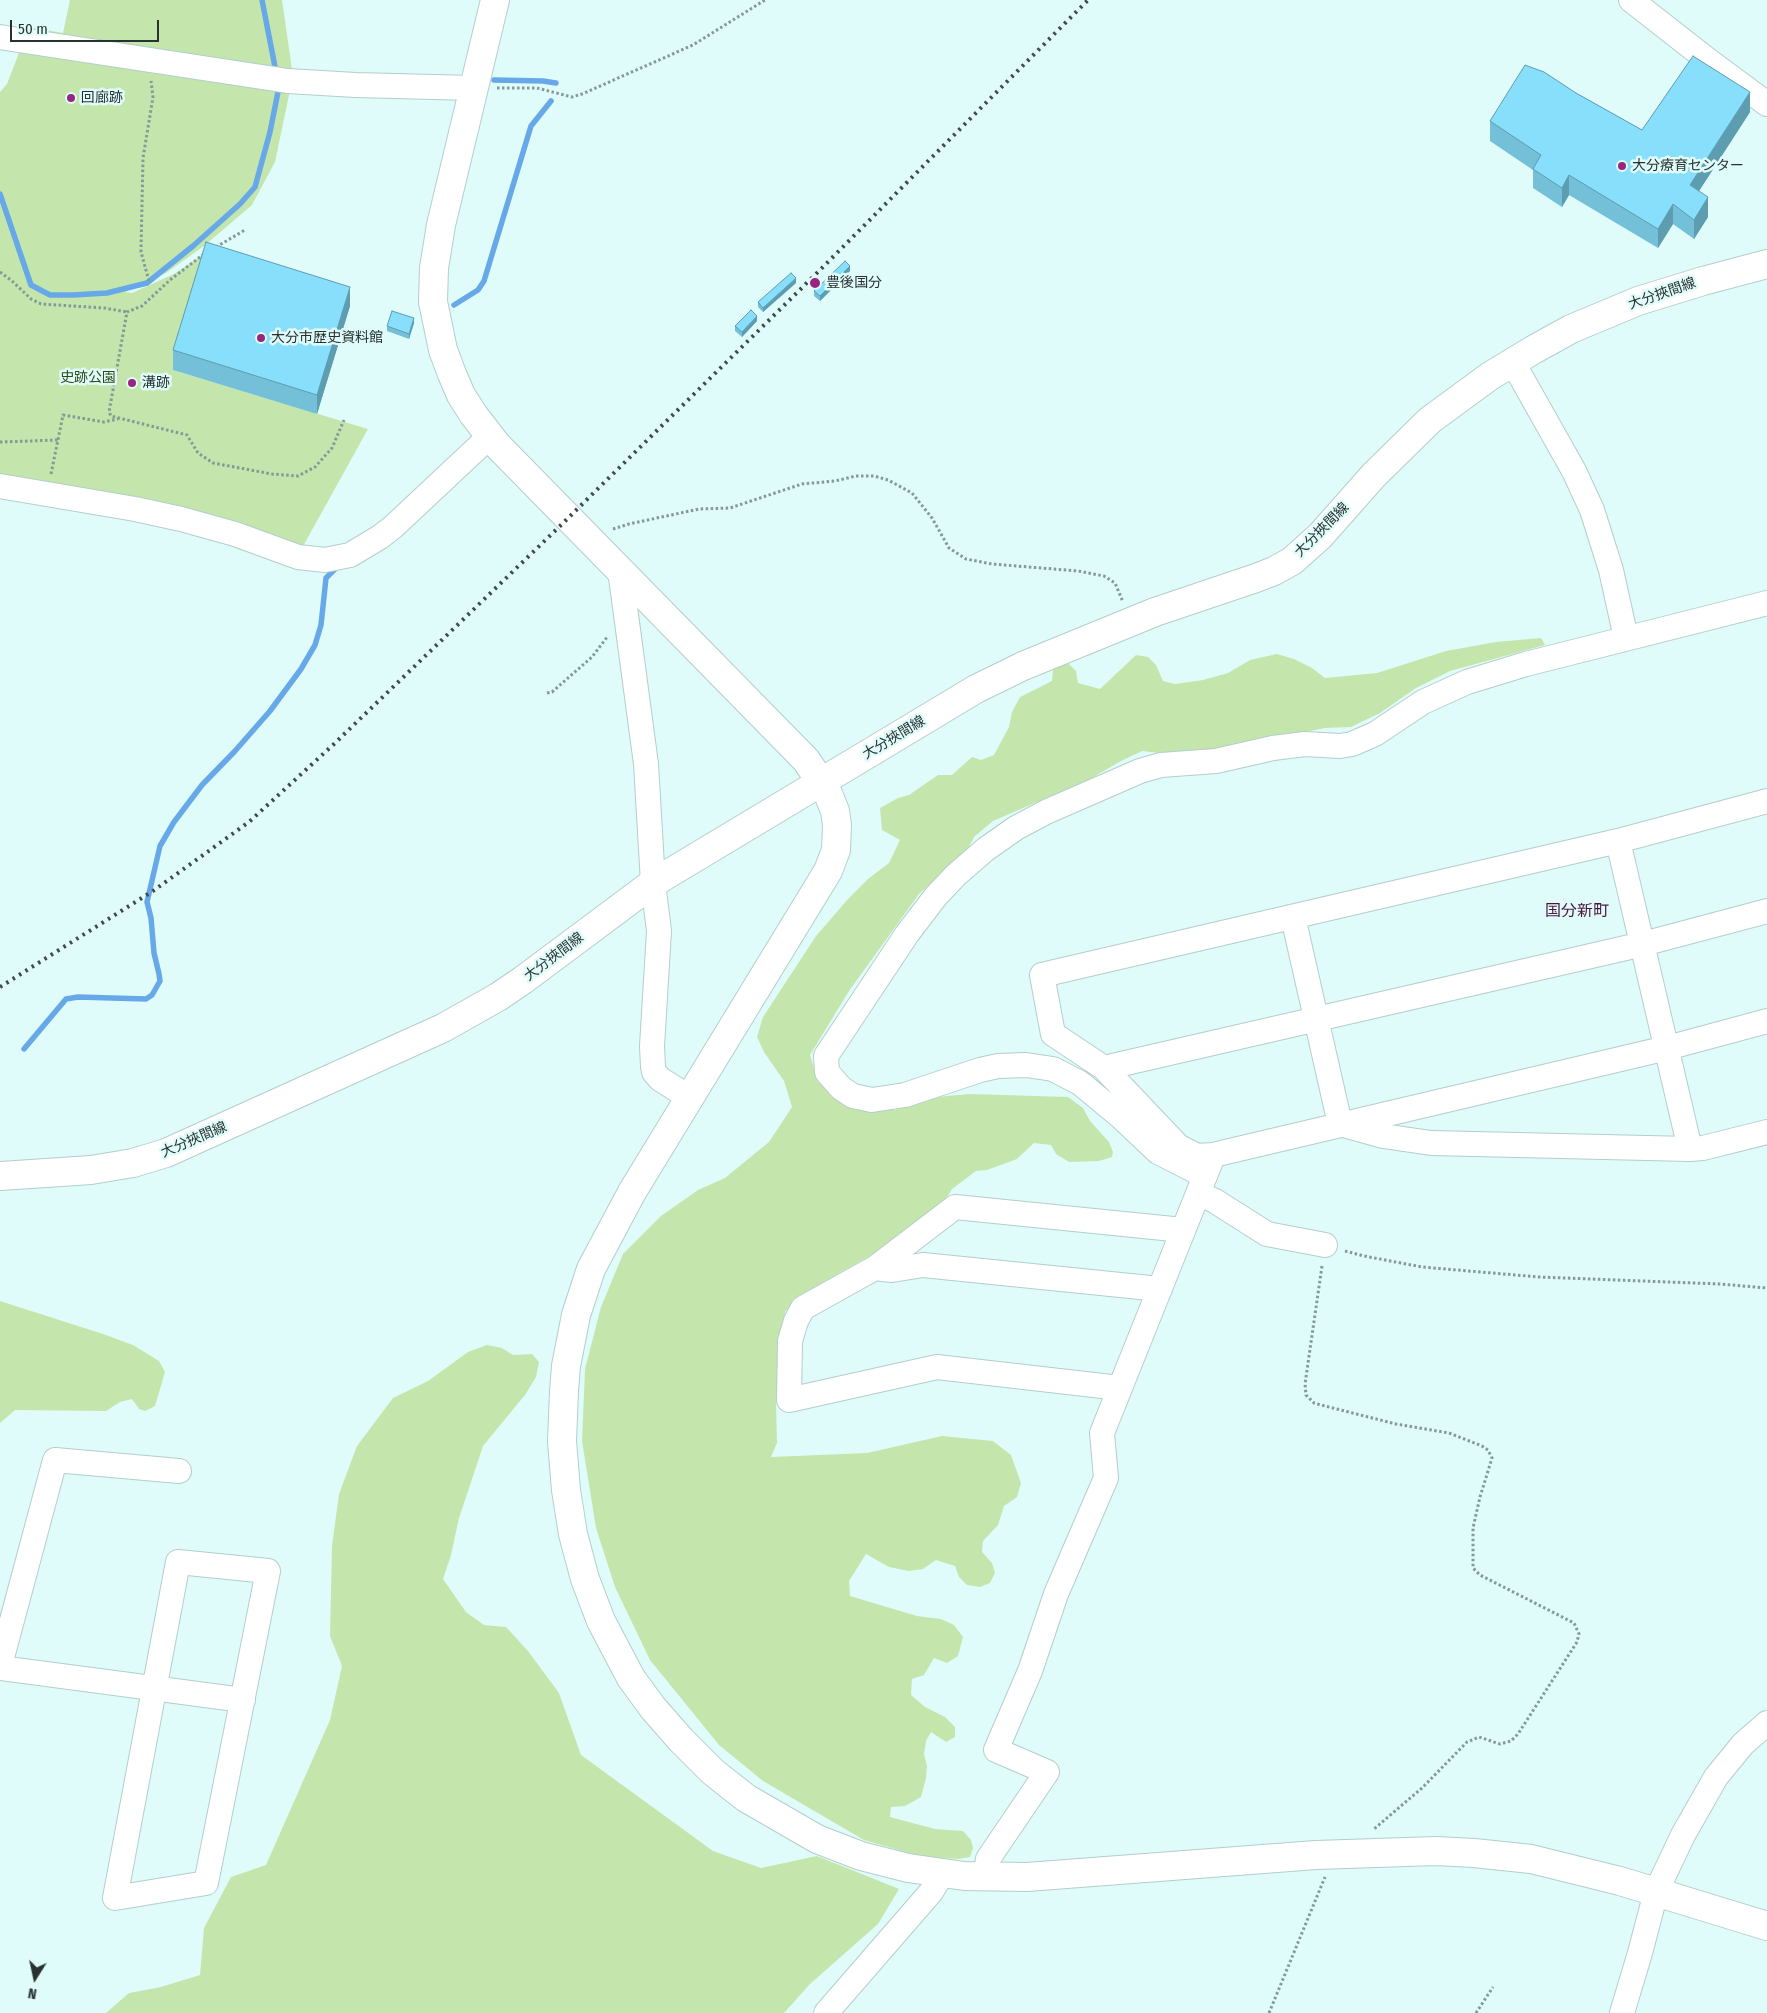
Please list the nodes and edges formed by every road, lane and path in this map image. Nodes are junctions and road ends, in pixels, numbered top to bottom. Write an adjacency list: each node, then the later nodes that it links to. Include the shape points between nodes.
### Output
1 (496, 0): 6 (street)
2 (765, 0): 6 (path, via 693,45 577,96 538,88)
3 (1631, 0): 7 (street)
4 (0, 37): 5 (street)
5 (148, 61): 6 (street, via 307,82); 11 (path, via 153,97 143,158 140,252)
6 (474, 88): 16 (street, via 438,240 433,302 443,350 452,374 461,395)
7 (1767, 104)
8 (245, 230): 12 (path, via 204,254 142,306)
9 (1767, 264): 13 (street, 大分挾間線, via 1638,301 1571,329)
10 (0, 272): 12 (path, via 31,300 41,304)
11 (148, 281)
12 (127, 312): 14 (path, via 109,412)
13 (1512, 361): 24 (street, 大分挾間線, via 1424,426 1374,475 1320,536 1292,561 1265,574); 26 (street, via 1574,471 1592,510 1612,570)
14 (119, 419): 15 (path, via 187,435 198,454 213,463 298,476 315,467 332,448); 17 (path, via 104,422 63,415)
15 (344, 420)
16 (490, 436): 20 (street, via 380,537 350,555 325,560 298,557 181,519); 22 (street)
17 (58, 440): 18 (path); 20 (path)
18 (0, 442)
19 (0, 486): 20 (street)
20 (48, 494)
21 (608, 532): 24 (path, via 629,524 698,509 730,508 794,485 874,476 912,493 932,518 944,542 966,560 1078,571 1111,579)
22 (620, 570): 25 (street); 28 (street, via 798,752)
23 (1767, 602): 26 (street)
24 (1130, 622): 28 (street, 大分挾間線, via 992,681)
25 (627, 624): 27 (path, via 609,635 592,657); 31 (street, via 646,764)
26 (1626, 638): 43 (street, via 1526,664 1447,690 1375,734 1352,744 1305,744 1216,761 1161,765 1030,820 986,849 936,896 826,1056 827,1072 836,1084 853,1096 872,1100 905,1095 998,1066 1026,1065 1053,1070 1080,1083 1158,1152)
27 (547, 693)
28 (822, 781): 31 (street, 大分挾間線); 39 (street, via 837,825 833,860)
29 (1767, 801): 30 (street)
30 (1618, 841): 33 (street); 34 (street)
31 (653, 882): 39 (street, via 659,931 653,1067 660,1079); 44 (street, 大分挾間線, via 523,980 472,1012 414,1042 184,1147 112,1167)
32 (1767, 911): 34 (street)
33 (1293, 916): 35 (street); 38 (street, via 1042,975 1053,1034)
34 (1643, 944): 35 (street); 37 (street)
35 (1316, 1020): 38 (street); 40 (street)
36 (1767, 1021): 37 (street)
37 (1667, 1048): 40 (street); 42 (street)
38 (1104, 1068): 43 (street, via 1178,1146 1197,1156)
39 (690, 1098): 58 (street, via 600,1250 582,1292 571,1337 564,1392 562,1449 573,1534 585,1579 601,1621 631,1678 666,1724 724,1781 760,1808 818,1839 881,1862)
40 (1340, 1124): 42 (street, via 1431,1144); 43 (street)
41 (1767, 1132): 42 (street)
42 (1690, 1149)
43 (1205, 1175): 45 (street); 46 (street, via 1216,1201 1267,1234)
44 (0, 1176)
45 (1183, 1230): 47 (street, via 954,1207); 49 (street)
46 (1326, 1245): 48 (path, via 1422,1267 1539,1277); 56 (path, via 1305,1384 1306,1396 1320,1405 1449,1433 1488,1450 1492,1458 1473,1528 1473,1568 1480,1575 1574,1623 1579,1634 1577,1642 1511,1741 1500,1744 1480,1738 1467,1742)
47 (875, 1268): 49 (street, via 892,1270 923,1264); 50 (street, via 803,1308 790,1341 789,1400 937,1367)
48 (1767, 1288)
49 (1160, 1289): 50 (street)
50 (1120, 1388): 59 (street, via 1102,1433 1106,1478 1056,1594 1030,1670 996,1750 1047,1772 988,1859)
51 (179, 1471): 52 (street, via 55,1460)
52 (0, 1666): 53 (street)
53 (154, 1689): 54 (street); 54 (street, via 178,1562 268,1570); 54 (street, via 115,1898 206,1884)
54 (243, 1700)
55 (1767, 1723): 60 (street, via 1743,1744 1716,1777)
56 (1374, 1830)
57 (1347, 1854): 59 (street, via 1049,1876); 60 (street, via 1436,1851 1530,1859); 64 (path, via 1326,1876)
58 (942, 1874): 59 (street); 63 (street, via 931,1892)
59 (985, 1877)
60 (1656, 1892): 61 (street); 66 (street)
61 (1767, 1926)
62 (1493, 1987): 65 (path)
63 (826, 2013)
64 (1270, 2013)
65 (1476, 2013)
66 (1622, 2013)

